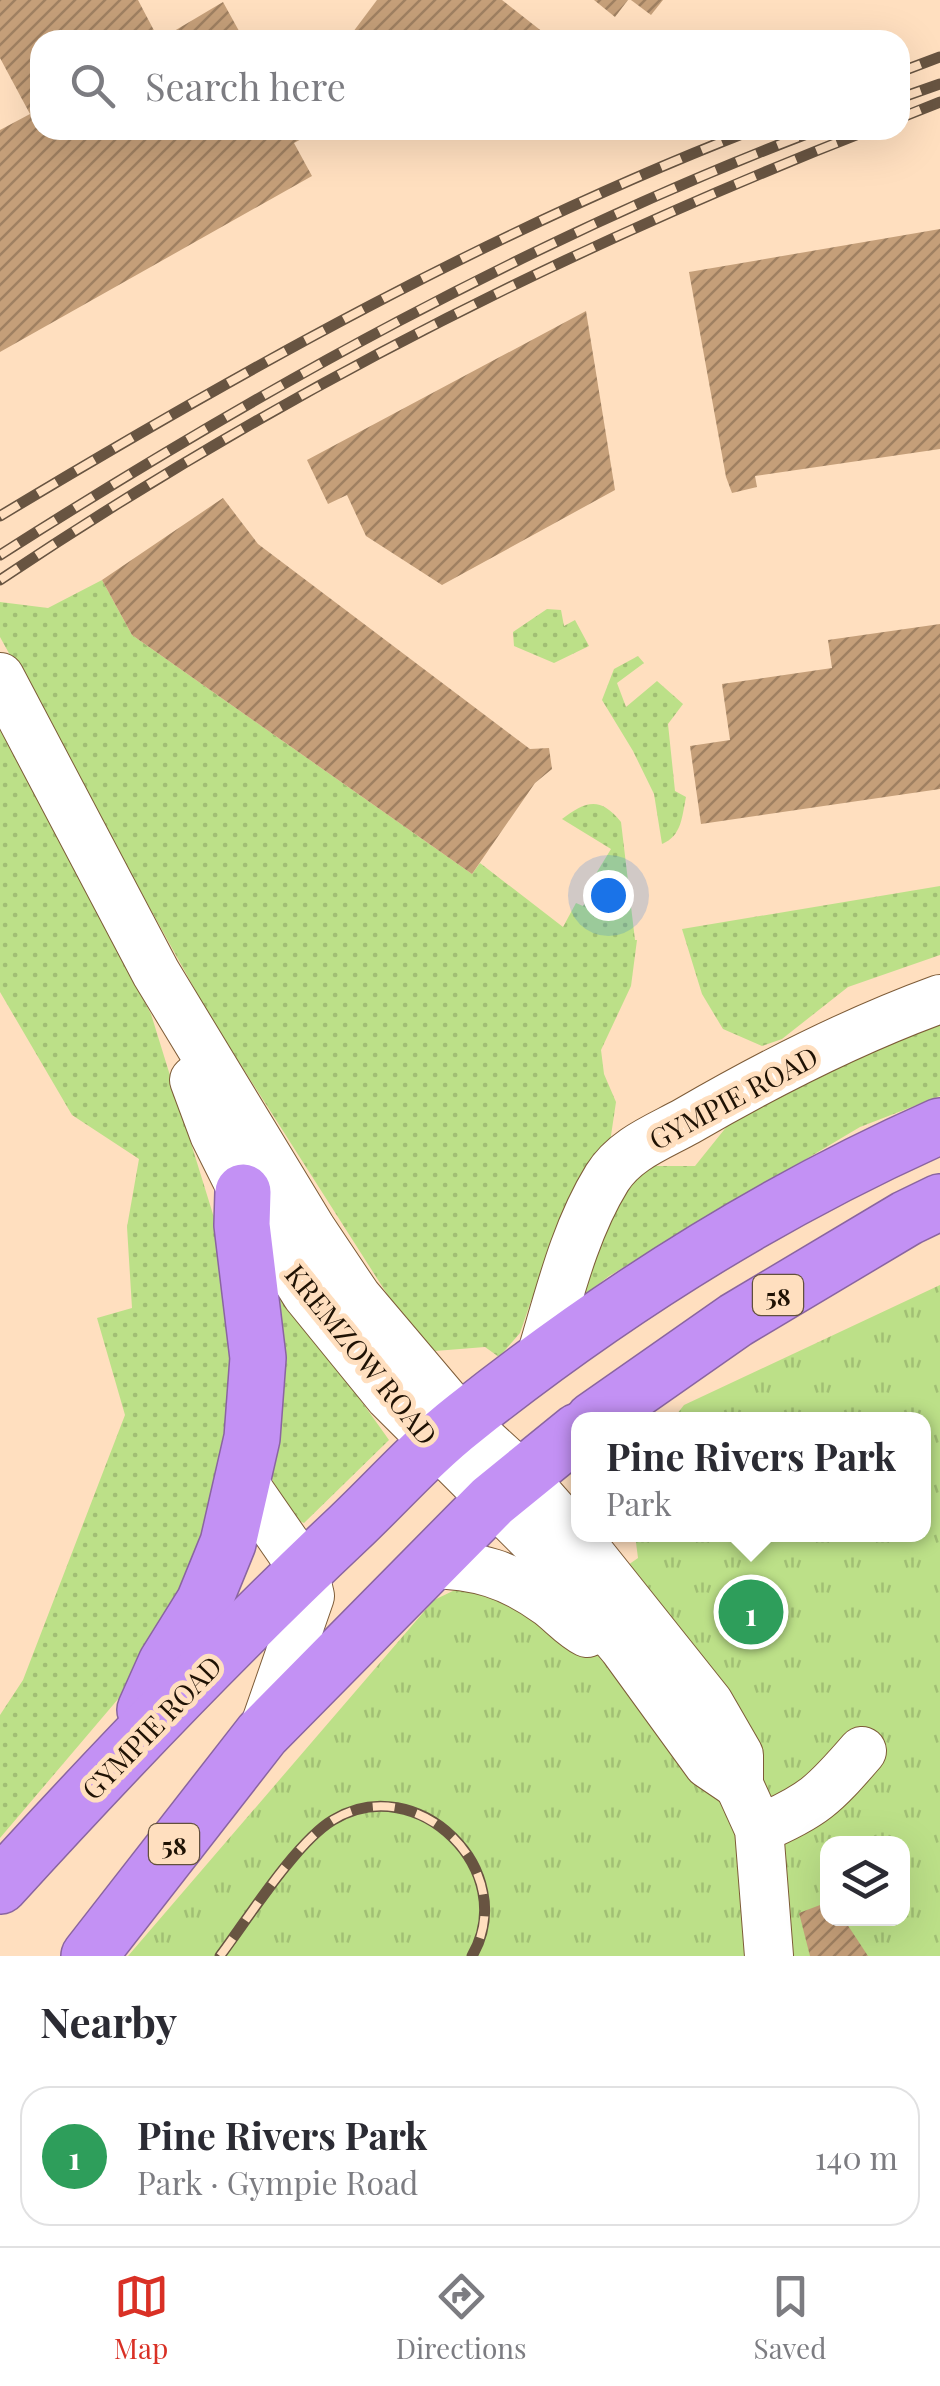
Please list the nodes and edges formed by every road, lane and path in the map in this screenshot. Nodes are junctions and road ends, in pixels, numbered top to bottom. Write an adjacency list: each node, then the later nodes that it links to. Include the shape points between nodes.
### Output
1 (0, 677): 2 (street, KREMZOW ROAD)
2 (156, 973): 5 (street, KREMZOW ROAD); 9 (street, KREMZOW ROAD, via 302,1214)
3 (940, 1000): 7 (street, GYMPIE ROAD, via 875,1023 632,1151 609,1174 575,1248)
4 (940, 1126): 7 (highway, GYMPIE ROAD, via 696,1254)
5 (242, 1192): 9 (street, KREMZOW ROAD, via 306,1294 389,1396); 11 (highway, via 258,1358)
6 (940, 1202): 8 (highway, 58, via 736,1320)
7 (539, 1363): 9 (highway, GYMPIE ROAD)
8 (609, 1412)
9 (449, 1433): 12 (street, KREMZOW ROAD); 16 (highway, GYMPIE ROAD)
10 (571, 1437): 12 (highway, 58)
11 (243, 1482): 16 (street); 20 (highway, via 204,1602 166,1663)
12 (507, 1488): 13 (street); 15 (highway, 58); 17 (street, via 533,1540)
13 (571, 1531)
14 (587, 1542): 21 (street, via 708,1703 740,1755)
15 (428, 1564): 17 (street, via 466,1565 510,1579 582,1631); 18 (highway, 58)
16 (304, 1570): 18 (street, via 310,1596); 20 (highway, GYMPIE ROAD)
17 (623, 1647): 21 (street, via 708,1764)
18 (262, 1734): 24 (highway, 58)
19 (862, 1750): 22 (street, via 807,1808)
20 (125, 1753): 23 (highway, GYMPIE ROAD)
21 (739, 1785): 22 (street)
22 (759, 1829): 25 (street)
23 (0, 1886)
24 (89, 1956)
25 (770, 1956)

